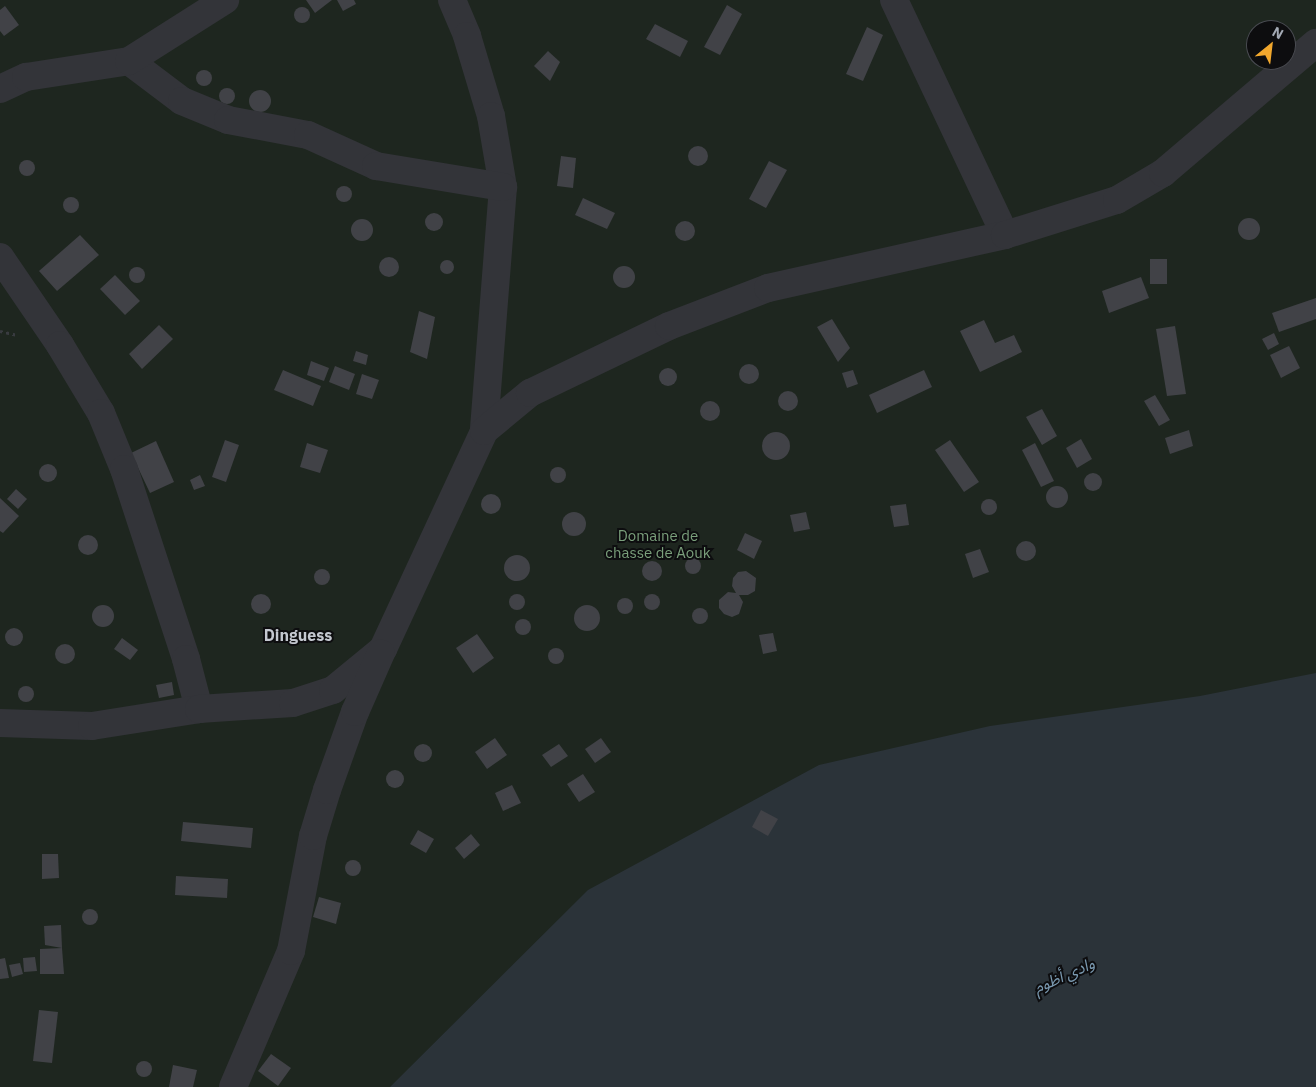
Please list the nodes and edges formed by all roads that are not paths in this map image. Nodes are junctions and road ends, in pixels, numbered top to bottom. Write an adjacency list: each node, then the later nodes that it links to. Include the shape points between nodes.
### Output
1 (225, 0): 5 (street)
2 (452, 0): 7 (street, via 467,36 491,116)
3 (894, 0): 8 (street)
4 (1316, 43): 8 (street, via 1163,173 1117,200)
5 (129, 61): 6 (street, via 26,77); 7 (street, via 182,101 228,120 308,134 376,166)
6 (0, 89)
7 (503, 187): 10 (street)
8 (1005, 235): 10 (street, via 759,292 669,326 581,367 530,393)
9 (0, 257): 12 (street, via 60,345 101,413 124,469 186,659)
10 (484, 430): 11 (street)
11 (383, 650): 12 (street, via 333,690 301,700); 14 (street, via 355,712 327,790 314,836 291,951)
12 (199, 709): 13 (street, via 92,726)
13 (0, 723)
14 (233, 1087)

